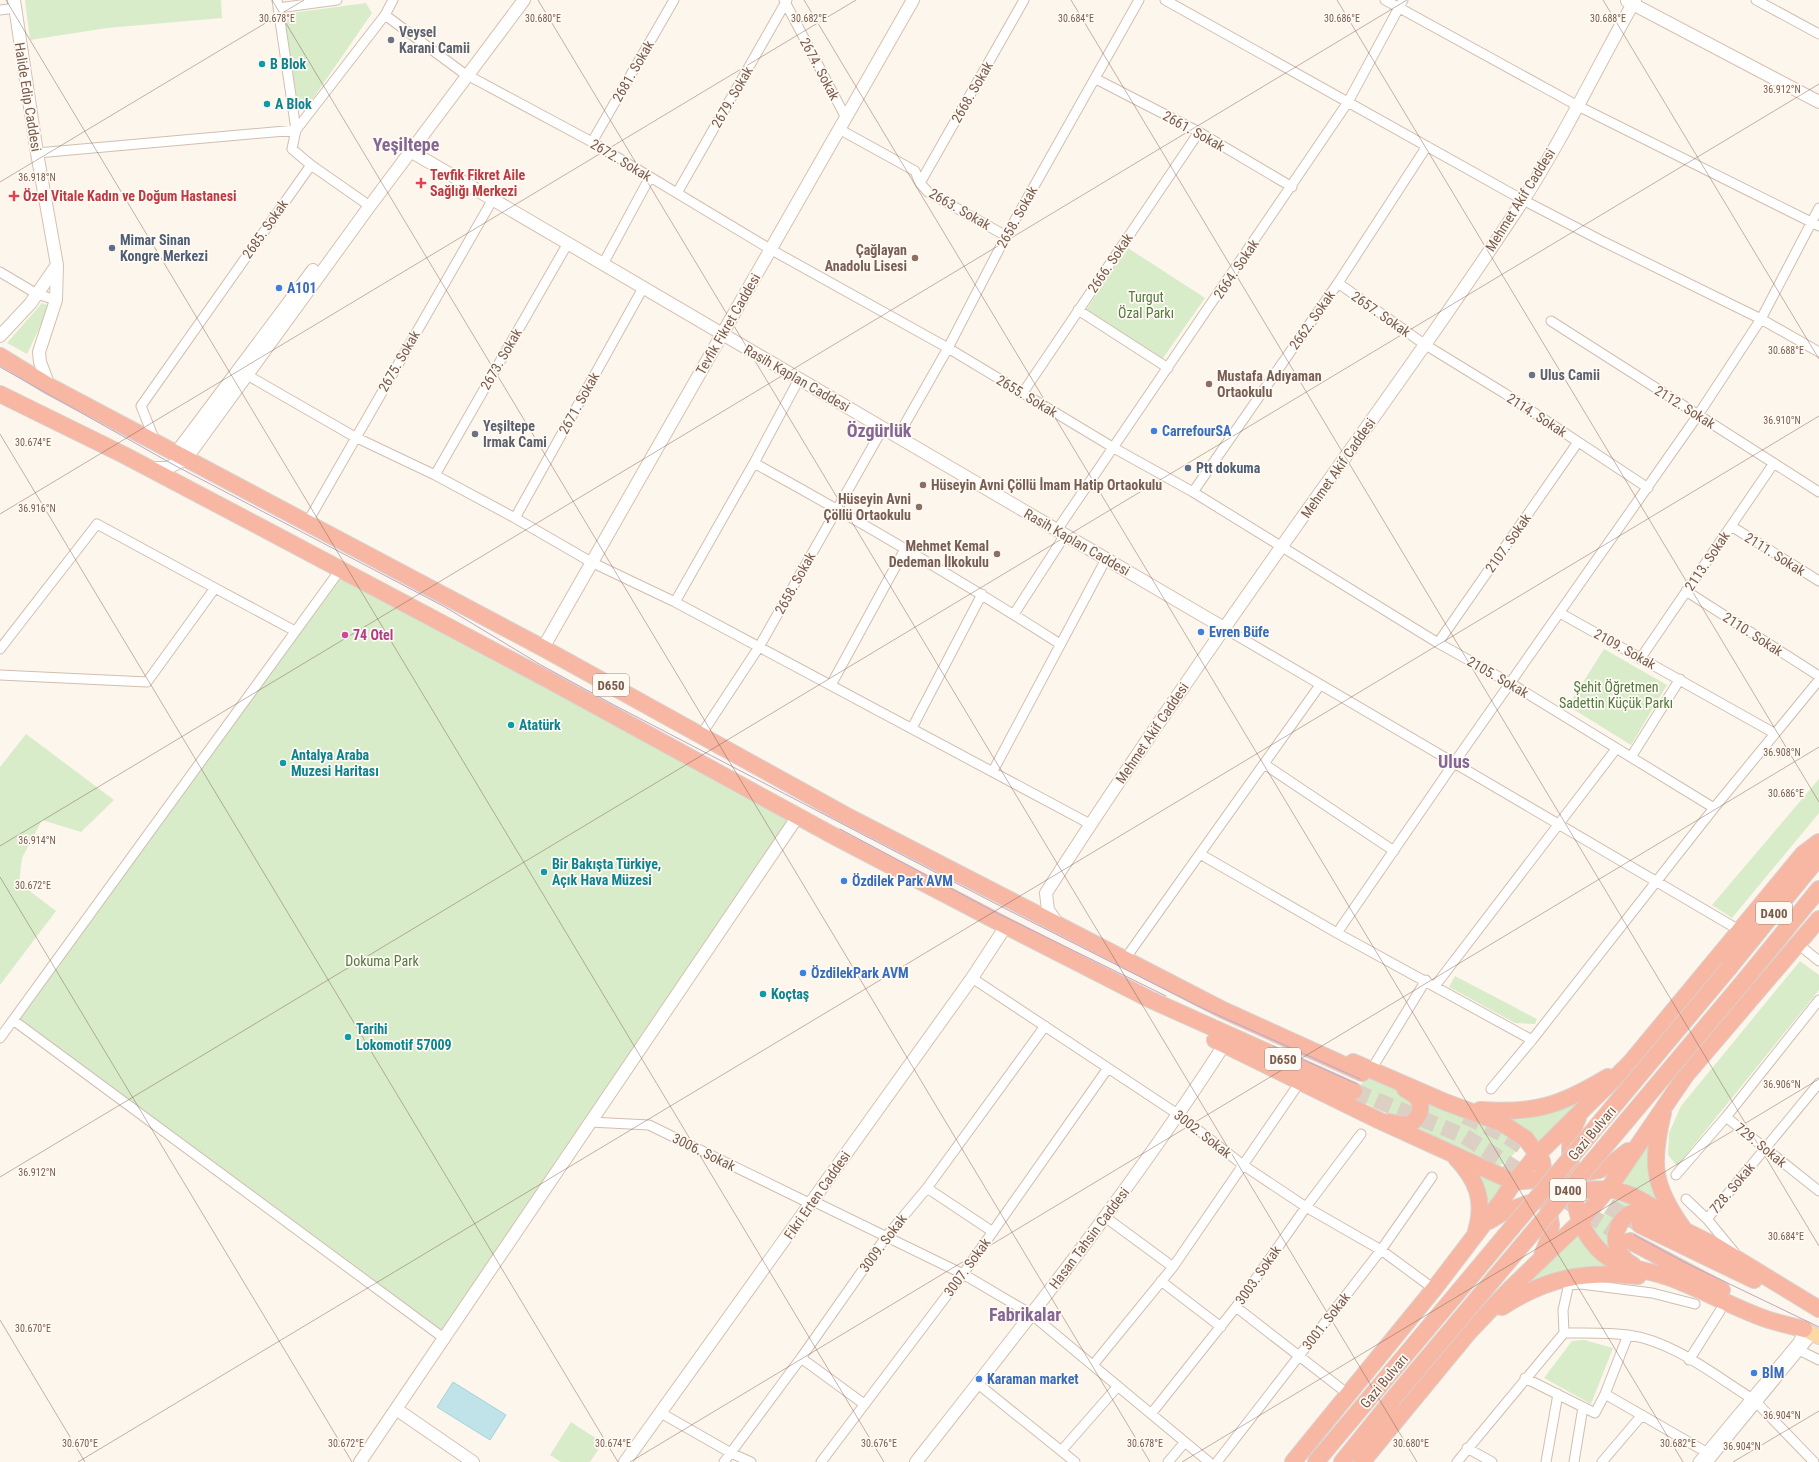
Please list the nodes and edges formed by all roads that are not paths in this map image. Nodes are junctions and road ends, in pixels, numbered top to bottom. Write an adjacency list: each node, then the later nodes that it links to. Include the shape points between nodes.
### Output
1 (337, 0): 15 (street)
2 (393, 0): 18 (street)
3 (515, 0): 20 (street)
4 (524, 0): 20 (street)
5 (674, 0): 29 (street, 2681. Sokak)
6 (913, 0): 25 (street, Tevfik Fikret Caddesi)
7 (1024, 0): 35 (street, 2668. Sokak)
8 (1139, 0): 21 (street, 2658. Sokak)
9 (1165, 0): 22 (street)
10 (1385, 0): 16 (street)
11 (1756, 0): 19 (street)
12 (786, 1): 25 (street, 2674. Sokak); 37 (street, 2679. Sokak)
13 (1631, 1): 23 (street); 24 (street, Mehmet Akif Caddesi)
14 (14, 4): 17 (street); 32 (street, Halide Edip Caddesi)
15 (278, 4): 27 (street)
16 (1401, 4): 22 (street, 2664. Sokak); 24 (street)
17 (0, 10)
18 (385, 15): 20 (street, 2672. Sokak); 27 (street)
19 (1818, 32)
20 (465, 74): 29 (street, 2672. Sokak); 31 (street); 40 (street)
21 (1096, 79): 28 (street, 2661. Sokak); 43 (street, 2658. Sokak)
22 (1348, 102): 30 (street); 36 (street, 2664. Sokak)
23 (1819, 102)
24 (1578, 106): 39 (street, Mehmet Akif Caddesi); 42 (street)
25 (845, 116): 26 (street, Tevfik Fikret Caddesi)
26 (839, 129): 35 (street, 2663. Sokak, via 915,171); 45 (street, Tevfik Fikret Caddesi)
27 (296, 130): 32 (street); 33 (street, via 292,149)
28 (1199, 132): 36 (street, 2661. Sokak); 53 (street, 2666. Sokak)
29 (592, 142): 34 (street, 2672. Sokak)
30 (1427, 146): 39 (street); 49 (street, 2662. Sokak)
31 (412, 152): 38 (street, Rasih Kaplan Caddesi); 63 (street)
32 (37, 153): 47 (street, Halide Edip Caddesi)
33 (311, 164): 40 (street); 72 (street, 2685. Sokak, via 141,406)
34 (650, 177): 37 (street, 2672. Sokak); 46 (street)
35 (920, 184): 43 (street, 2663. Sokak, via 928,192)
36 (1292, 187): 62 (street, 2664. Sokak)
37 (677, 193): 45 (street, 2672. Sokak)
38 (493, 199): 44 (street, Rasih Kaplan Caddesi); 71 (street, 2675. Sokak)
39 (1523, 200): 54 (street); 58 (street, Mehmet Akif Caddesi)
40 (364, 202): 75 (street)
41 (1819, 208): 42 (street)
42 (1816, 224): 54 (street)
43 (1006, 236): 59 (street, 2658. Sokak)
44 (568, 243): 46 (street, Rasih Kaplan Caddesi); 79 (street, 2673. Sokak)
45 (770, 249): 56 (street, Tevfik Fikret Caddesi); 59 (street, 2655. Sokak)
46 (604, 264): 50 (street, Rasih Kaplan Caddesi)
47 (57, 265): 51 (street); 52 (street, Halide Edip Caddesi)
48 (0, 272): 51 (street)
49 (1338, 283): 58 (street, 2657. Sokak); 81 (street, 2662. Sokak)
50 (643, 288): 56 (street, Rasih Kaplan Caddesi); 84 (street, 2671. Sokak)
51 (37, 294): 52 (street); 57 (street)
52 (56, 300): 65 (street, Halide Edip Caddesi, via 39,352)
53 (1078, 310): 62 (street); 67 (street, 2666. Sokak)
54 (1761, 319): 60 (street); 68 (street)
55 (1551, 321): 68 (street, 2112. Sokak)
56 (722, 334): 64 (street, Rasih Kaplan Caddesi); 91 (street, Tevfik Fikret Caddesi)
57 (0, 336)
58 (1424, 344): 73 (street, 2114. Sokak); 88 (street, Mehmet Akif Caddesi)
59 (948, 348): 67 (street, 2655. Sokak); 70 (street, 2658. Sokak)
60 (1819, 352)
61 (0, 356): 65 (highway, D650)
62 (1168, 368): 74 (street, 2664. Sokak)
63 (247, 374): 71 (street); 75 (street)
64 (799, 379): 69 (street, Rasih Kaplan Caddesi); 76 (street)
65 (49, 386): 72 (highway, D650)
66 (0, 394): 78 (highway, D650)
67 (1022, 394): 74 (street, 2655. Sokak)
68 (1698, 415): 77 (street, 2112. Sokak); 80 (street)
69 (883, 428): 70 (street, Rasih Kaplan Caddesi); 83 (street, 2658. Sokak)
70 (898, 436): 87 (street, Rasih Kaplan Caddesi)
71 (356, 437): 79 (street); 85 (street, 2675. Sokak)
72 (155, 442): 75 (highway, D650)
73 (1578, 442): 80 (street, 2114. Sokak); 102 (street, 2107. Sokak)
74 (1114, 448): 81 (street, 2655. Sokak); 87 (street, 2664. Sokak)
75 (181, 456): 78 (street, via 167,468); 85 (highway, D650)
76 (754, 463): 83 (street); 97 (street)
77 (1774, 463): 82 (street, 2112. Sokak); 86 (street, 2113. Sokak)
78 (149, 468): 92 (highway, D650)
79 (434, 476): 84 (street)
80 (1648, 488): 98 (street)
81 (1193, 492): 88 (street, 2655. Sokak)
82 (1819, 492)
83 (836, 509): 89 (street); 104 (street, 2658. Sokak)
84 (515, 518): 91 (street)
85 (307, 523): 105 (highway, D650)
86 (1731, 526): 93 (street, 2111. Sokak); 95 (street, 2113. Sokak)
87 (1061, 532): 90 (street, Rasih Kaplan Caddesi); 99 (street, 2664. Sokak)
88 (1282, 548): 100 (street, Mehmet Akif Caddesi); 102 (street, 2105. Sokak)
89 (905, 549): 96 (street); 115 (street)
90 (1106, 559): 100 (street, Rasih Kaplan Caddesi); 103 (street)
91 (591, 562): 97 (street); 105 (street, Tevfik Fikret Caddesi)
92 (340, 570): 101 (street); 110 (highway, D650)
93 (1819, 581)
94 (215, 588): 101 (street); 106 (street, via 97,524); 108 (street, via 147,682)
95 (1686, 591): 107 (street, 2113. Sokak); 109 (street, 2110. Sokak)
96 (982, 594): 99 (street); 116 (street)
97 (675, 602): 104 (street)
98 (1560, 613): 107 (street, 2109. Sokak); 113 (street)
99 (1014, 614): 103 (street)
100 (1224, 628): 114 (street); 126 (street, Mehmet Akif Caddesi)
101 (295, 631): 147 (street)
102 (1438, 643): 113 (street, 2105. Sokak)
103 (1060, 644): 123 (street)
104 (759, 647): 115 (street); 118 (street, 2658. Sokak)
105 (543, 648): 110 (highway, via 541,665); 118 (highway, D650)
106 (0, 649)
107 (1640, 659): 111 (street, 2109. Sokak)
108 (0, 675)
109 (1819, 676)
110 (547, 679): 125 (highway, D650)
111 (1680, 679): 117 (street, 2109. Sokak); 120 (street)
112 (1819, 680): 117 (street)
113 (1510, 683): 119 (street, 2105. Sokak); 121 (street)
114 (1320, 684): 121 (street); 122 (street)
115 (831, 685): 116 (street)
116 (912, 728): 123 (street)
117 (1774, 733): 124 (street)
118 (701, 735): 136 (highway, D650, via 845,815)
119 (1616, 749): 120 (street, 2105. Sokak); 127 (street)
120 (1631, 757): 124 (street, 2105. Sokak)
121 (1454, 763): 127 (street); 129 (street)
122 (1264, 764): 129 (street); 130 (street)
123 (993, 771): 126 (street)
124 (1714, 808): 132 (street)
125 (798, 816): 135 (highway, D650); 166 (street)
126 (1090, 824): 136 (street, Mehmet Akif Caddesi, via 1046,893 1048,910)
127 (1559, 824): 132 (street); 144 (street)
128 (1819, 842): 137 (highway, via 1804,854)
129 (1394, 850): 138 (street)
130 (1200, 854): 138 (street); 140 (street)
131 (1819, 857): 252 (highway, Gazi Bulvarı / D400, bridge, via 1730,968)
132 (1658, 881): 137 (street); 150 (street)
133 (1819, 888): 253 (highway, Gazi Bulvarı / D400, bridge)
134 (1819, 919): 139 (highway)
135 (1006, 926): 142 (street, Fikri Erten Caddesi); 145 (highway, D650)
136 (1061, 928): 140 (highway, D650)
137 (1739, 930): 152 (highway)
138 (1337, 933): 143 (street)
139 (1798, 944): 141 (street); 160 (highway)
140 (1125, 959): 154 (highway, D650, via 1176,985 1222,1001)
141 (1819, 961)
142 (972, 978): 148 (street, 3002. Sokak); 184 (street, Fikri Erten Caddesi)
143 (1426, 980): 144 (street); 154 (street)
144 (1435, 986): 150 (street)
145 (1149, 999): 151 (highway, via 1188,1026); 159 (highway, D650)
146 (1819, 1000): 164 (street, 729. Sokak)
147 (13, 1020): 149 (street); 215 (street)
148 (1045, 1026): 153 (street, 3002. Sokak); 178 (street, 3009. Sokak)
149 (0, 1038)
150 (1532, 1040): 158 (street)
151 (1224, 1045): 156 (highway); 163 (street, Hasan Tahsin Caddesi)
152 (1630, 1063): 161 (highway, via 1586,1090 1537,1109 1506,1112); 162 (highway)
153 (1108, 1068): 163 (street, 3002. Sokak); 191 (street, 3007. Sokak)
154 (1367, 1071): 155 (highway)
155 (1390, 1078): 161 (highway); 165 (highway, via 1419,1101 1419,1115 1407,1125)
156 (1300, 1082): 165 (highway); 172 (street)
157 (1819, 1083): 169 (street, 728. Sokak)
158 (1491, 1089)
159 (1354, 1091)
160 (1665, 1103): 168 (highway); 190 (highway, via 1655,1154 1656,1171 1665,1199)
161 (1461, 1108): 171 (highway, via 1502,1123 1526,1139)
162 (1581, 1112): 171 (highway); 173 (highway, via 1571,1131)
163 (1179, 1115): 172 (street, 3002. Sokak); 186 (street, Hasan Tahsin Caddesi)
164 (1726, 1117): 169 (street, 729. Sokak); 174 (street)
165 (1376, 1119): 170 (highway)
166 (590, 1122): 184 (street, 3006. Sokak, via 649,1125); 215 (street)
167 (1361, 1134): 185 (street, 3003. Sokak)
168 (1644, 1134): 173 (highway, via 1610,1165 1599,1170); 179 (highway)
169 (1766, 1149): 180 (street, 729. Sokak); 187 (street, 728. Sokak)
170 (1446, 1151): 177 (highway); 192 (highway, via 1466,1170 1476,1184 1480,1216)
171 (1538, 1154): 176 (highway, via 1542,1161); 177 (highway)
172 (1242, 1165): 185 (street, 3002. Sokak); 198 (street)
173 (1572, 1174): 176 (highway); 181 (highway)
174 (1676, 1175)
175 (1432, 1177): 195 (street, 3001. Sokak)
176 (1544, 1179): 177 (highway); 182 (highway)
177 (1514, 1182): 192 (highway)
178 (927, 1188): 191 (street); 193 (street, 3009. Sokak)
179 (1609, 1188): 181 (highway); 188 (highway); 190 (highway, via 1639,1197)
180 (1819, 1191)
181 (1574, 1192): 182 (highway); 188 (highway)
182 (1547, 1198): 192 (highway, via 1504,1212); 196 (highway, via 1551,1225)
183 (1686, 1199): 187 (street)
184 (812, 1202): 193 (street, 3006. Sokak); 232 (street, Fikri Erten Caddesi)
185 (1306, 1207): 195 (street, 3002. Sokak); 206 (street, 3003. Sokak)
186 (1105, 1217): 198 (street); 209 (street, Hasan Tahsin Caddesi)
187 (1707, 1219): 197 (street)
188 (1580, 1223): 196 (highway); 199 (highway, via 1598,1249 1612,1260)
189 (1640, 1225): 207 (highway)
190 (1685, 1231): 197 (highway, via 1714,1245); 199 (highway, via 1643,1210 1637,1210 1626,1217 1616,1234 1617,1250 1627,1262)
191 (993, 1232): 200 (street, 3007. Sokak)
192 (1478, 1232): 204 (highway)
193 (886, 1237): 200 (street, 3006. Sokak); 218 (street, 3009. Sokak)
194 (1630, 1241): 213 (highway, via 1714,1286)
195 (1381, 1250): 204 (street, 3002. Sokak); 217 (street, 3001. Sokak)
196 (1540, 1261): 211 (highway)
197 (1745, 1265): 207 (highway)
198 (1173, 1267): 202 (street)
199 (1641, 1269): 201 (highway)
200 (963, 1274): 209 (street, 3006. Sokak); 229 (street, 3007. Sokak)
201 (1669, 1278): 203 (highway, via 1608,1273); 213 (highway, via 1766,1319)
202 (1161, 1281): 210 (street); 221 (street)
203 (1569, 1281): 205 (street, via 1652,1293); 211 (highway, via 1548,1283 1522,1293); 212 (street, via 1563,1310)
204 (1434, 1289): 225 (highway)
205 (1695, 1304)
206 (1236, 1307): 210 (street, 3003. Sokak); 217 (street)
207 (1819, 1310)
208 (1720, 1311): 219 (street)
209 (1032, 1314): 221 (street, 3006. Sokak); 223 (street, Hasan Tahsin Caddesi)
210 (1221, 1327): 233 (street, 3003. Sokak)
211 (1469, 1332): 254 (highway)
212 (1564, 1333): 214 (street); 222 (street)
213 (1812, 1333): 216 (street); 228 (street, via 1798,1342)
214 (1628, 1335): 219 (street, via 1652,1342); 227 (street)
215 (445, 1339): 231 (street)
216 (1800, 1350): 220 (street); 228 (street)
217 (1299, 1356): 225 (street); 250 (street, 3001. Sokak)
218 (801, 1358): 229 (street); 238 (street, 3009. Sokak)
219 (1689, 1360): 228 (street)
220 (1819, 1360)
221 (1093, 1365): 224 (street, 3006. Sokak)
222 (1525, 1378): 226 (street); 236 (street)
223 (978, 1384): 237 (street); 246 (street, Hasan Tahsin Caddesi)
224 (1118, 1386): 233 (street, 3006. Sokak); 237 (street)
225 (1348, 1394): 251 (highway)
226 (1558, 1394): 230 (street); 257 (street)
227 (1605, 1394): 230 (street, via 1595,1413); 234 (street)
228 (1754, 1400): 239 (street); 261 (street)
229 (864, 1404): 245 (street, 3007. Sokak)
230 (1583, 1407): 258 (street)
231 (396, 1409): 240 (street); 241 (street)
232 (660, 1413): 238 (street); 242 (street, Fikri Erten Caddesi)
233 (1151, 1414): 235 (street, 3006. Sokak)
234 (1642, 1415): 239 (street); 259 (street)
235 (1185, 1442): 248 (street); 249 (street, 3006. Sokak)
236 (1467, 1448): 255 (street); 256 (street)
237 (1062, 1450): 247 (street)
238 (731, 1453): 243 (street, 3009. Sokak); 244 (street)
239 (1712, 1458): 260 (street)
240 (360, 1462)
241 (473, 1462)
242 (626, 1462)
243 (724, 1462)
244 (751, 1462)
245 (821, 1462)
246 (916, 1462)
247 (1075, 1462)
248 (1168, 1462)
249 (1209, 1462)
250 (1217, 1462)
251 (1293, 1462)
252 (1316, 1462)
253 (1342, 1462)
254 (1362, 1462)
255 (1457, 1462)
256 (1492, 1462)
257 (1546, 1462)
258 (1574, 1462)
259 (1602, 1462)
260 (1698, 1462)
261 (1814, 1462)

